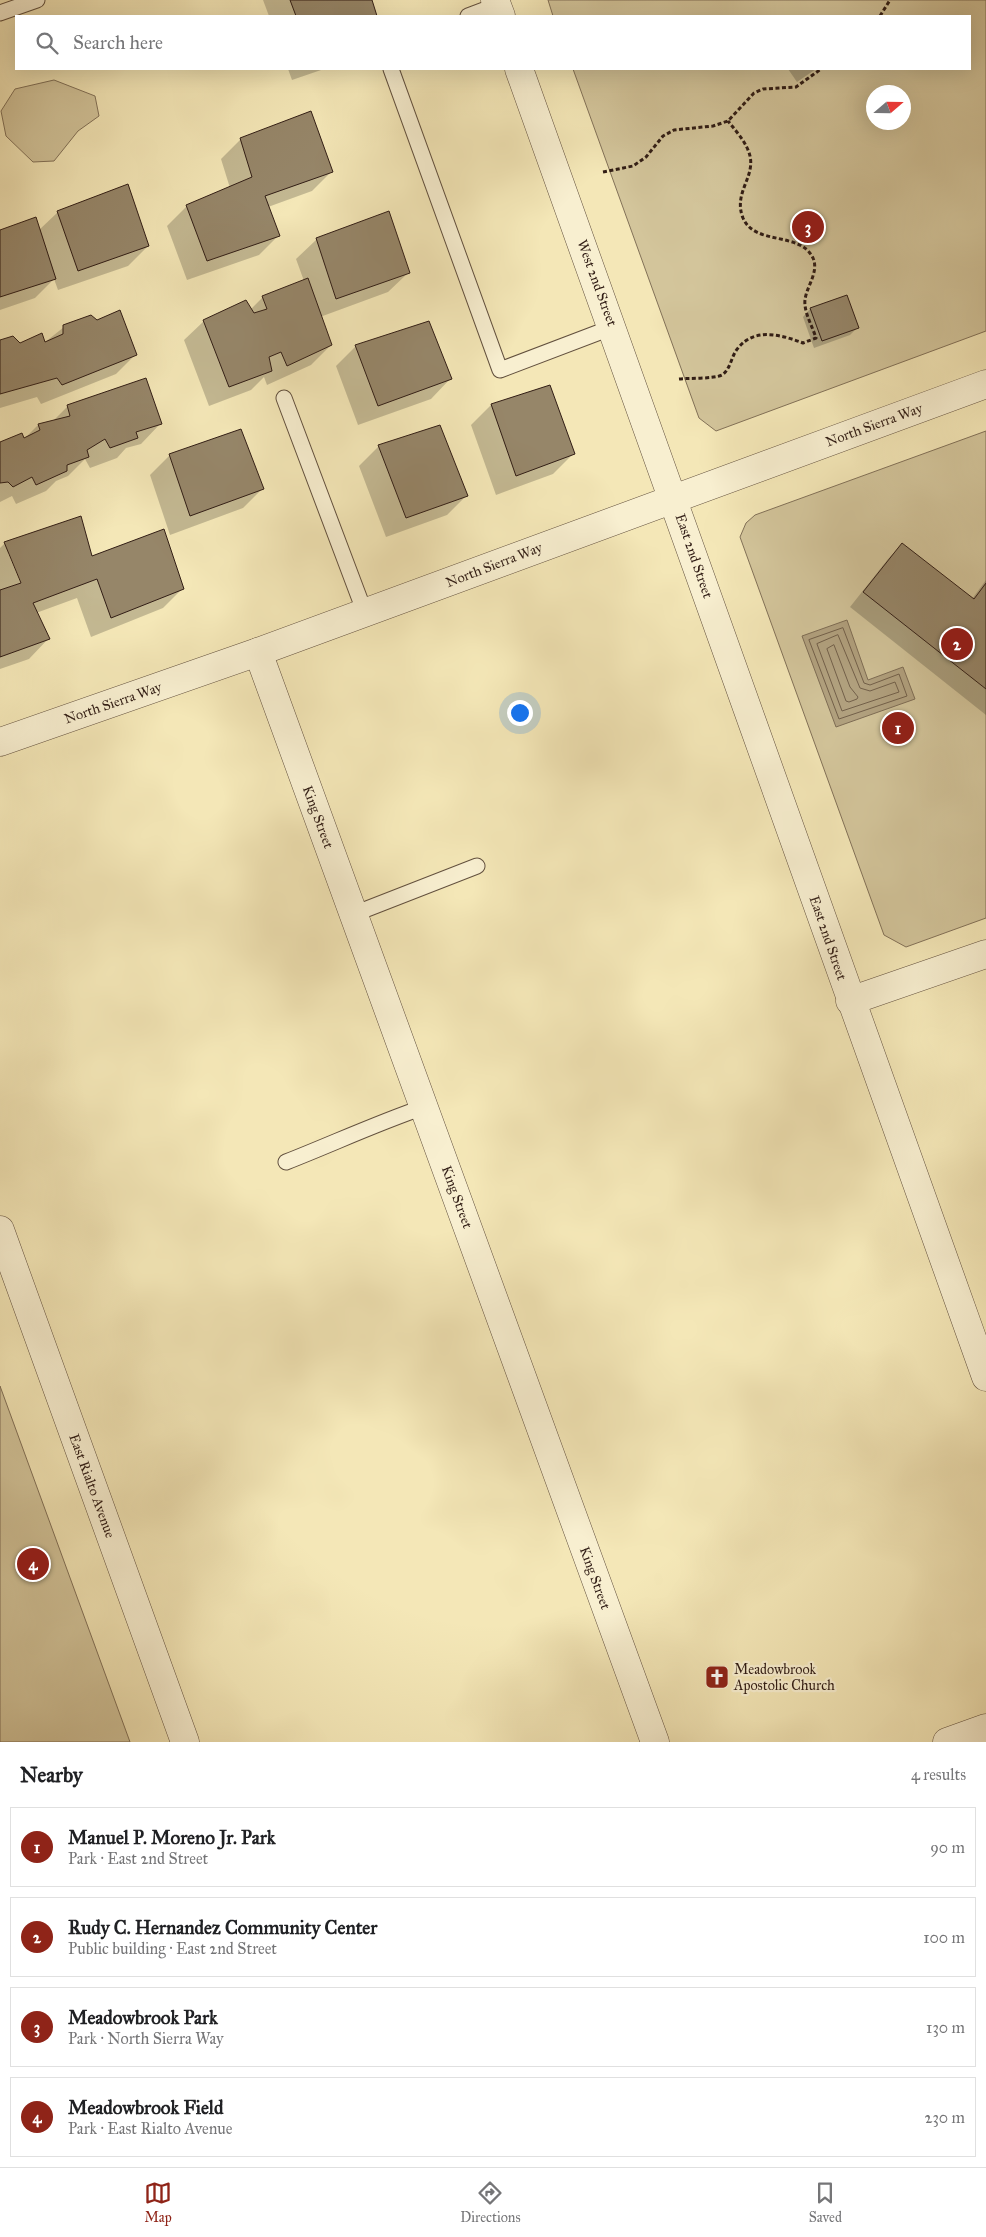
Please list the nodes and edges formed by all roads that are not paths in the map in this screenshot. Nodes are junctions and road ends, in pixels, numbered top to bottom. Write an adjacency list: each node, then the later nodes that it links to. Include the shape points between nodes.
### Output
1 (37, 0): 3 (lane)
2 (497, 7): 4 (lane)
3 (0, 14)
4 (471, 15)
5 (391, 70): 7 (lane, via 500,370)
6 (520, 70): 7 (street, West 2nd Street)
7 (613, 327): 10 (street, West 2nd Street)
8 (986, 384): 10 (street, North Sierra Way)
9 (284, 398): 11 (lane)
10 (674, 497): 11 (street, North Sierra Way); 17 (street, East 2nd Street)
11 (365, 613): 12 (street, North Sierra Way)
12 (258, 652): 13 (street, North Sierra Way); 15 (street, King Street)
13 (0, 742)
14 (476, 866): 15 (lane)
15 (354, 914): 18 (street, King Street)
16 (986, 954): 17 (street)
17 (850, 1001): 21 (street, East 2nd Street)
18 (424, 1107): 19 (lane); 24 (street, King Street)
19 (286, 1162)
20 (0, 1230): 23 (street, East Rialto Avenue)
21 (986, 1377)
22 (986, 1728): 25 (street)
23 (185, 1742)
24 (655, 1742)
25 (947, 1742)

